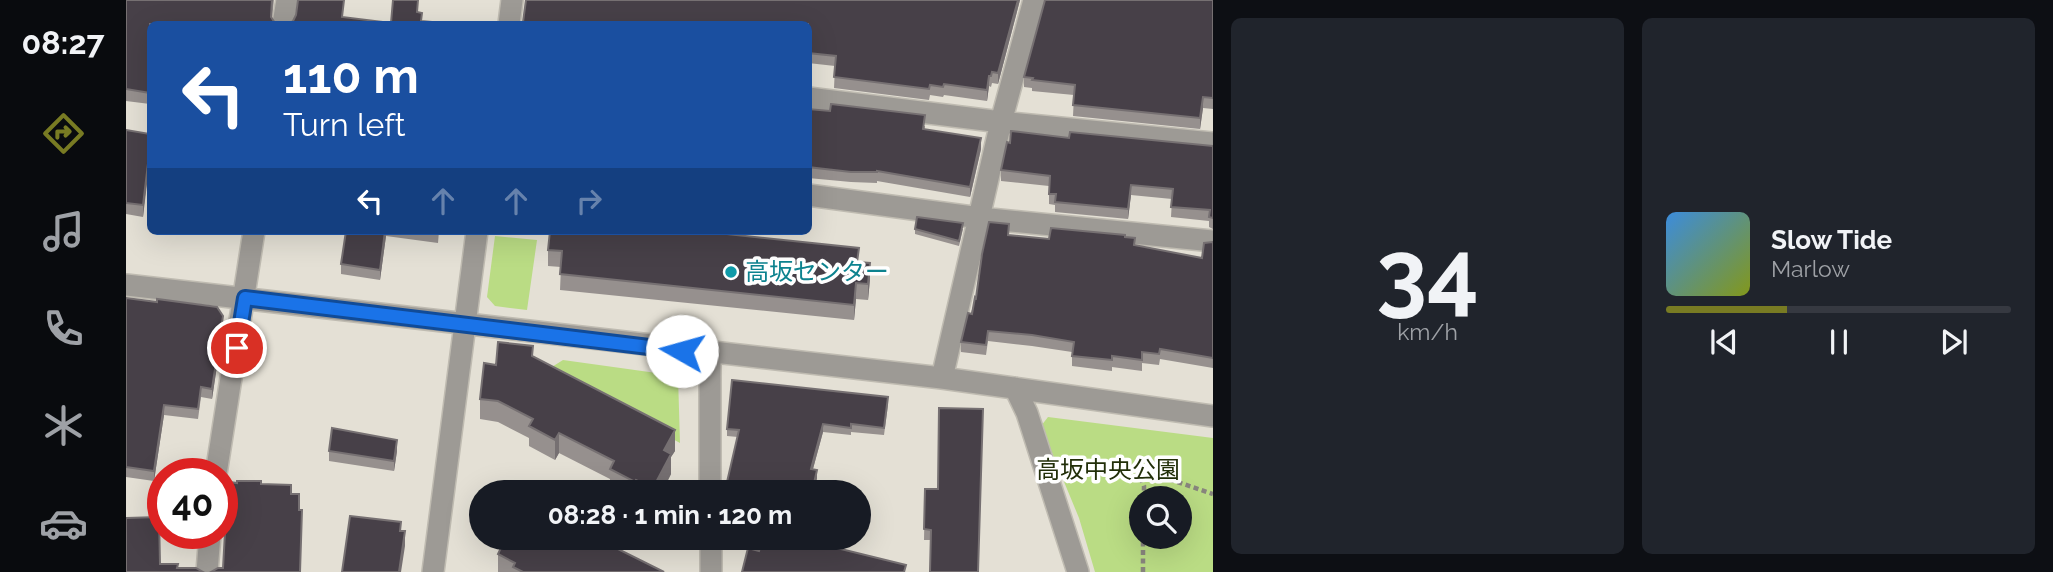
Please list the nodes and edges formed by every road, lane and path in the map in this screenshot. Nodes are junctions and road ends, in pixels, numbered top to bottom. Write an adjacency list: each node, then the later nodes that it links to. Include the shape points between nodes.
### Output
1 (287, 0): 4 (street)
2 (512, 0): 5 (street)
3 (1034, 0): 7 (street)
4 (284, 21)
5 (509, 21)
6 (812, 98): 7 (street)
7 (1001, 122): 8 (street); 10 (street)
8 (1213, 143)
9 (812, 196): 10 (street)
10 (981, 218): 13 (street); 18 (street)
11 (253, 235): 15 (street)
12 (476, 235): 16 (street)
13 (1213, 241)
14 (126, 285): 15 (street)
15 (245, 298): 16 (street); 21 (street)
16 (463, 325): 17 (street); 31 (street)
17 (710, 354): 18 (street); 22 (street)
18 (942, 379): 19 (street)
19 (1015, 388): 20 (street); 33 (street)
20 (1213, 416)
21 (219, 458)
22 (710, 480)
23 (1144, 486): 24 (path, via 1136,468)
24 (1189, 486)
25 (1192, 487): 26 (path)
26 (1213, 494)
27 (209, 549): 30 (street)
28 (1143, 549): 34 (path)
29 (710, 550): 32 (street)
30 (207, 572)
31 (433, 572)
32 (711, 572)
33 (1078, 572)
34 (1143, 572)

